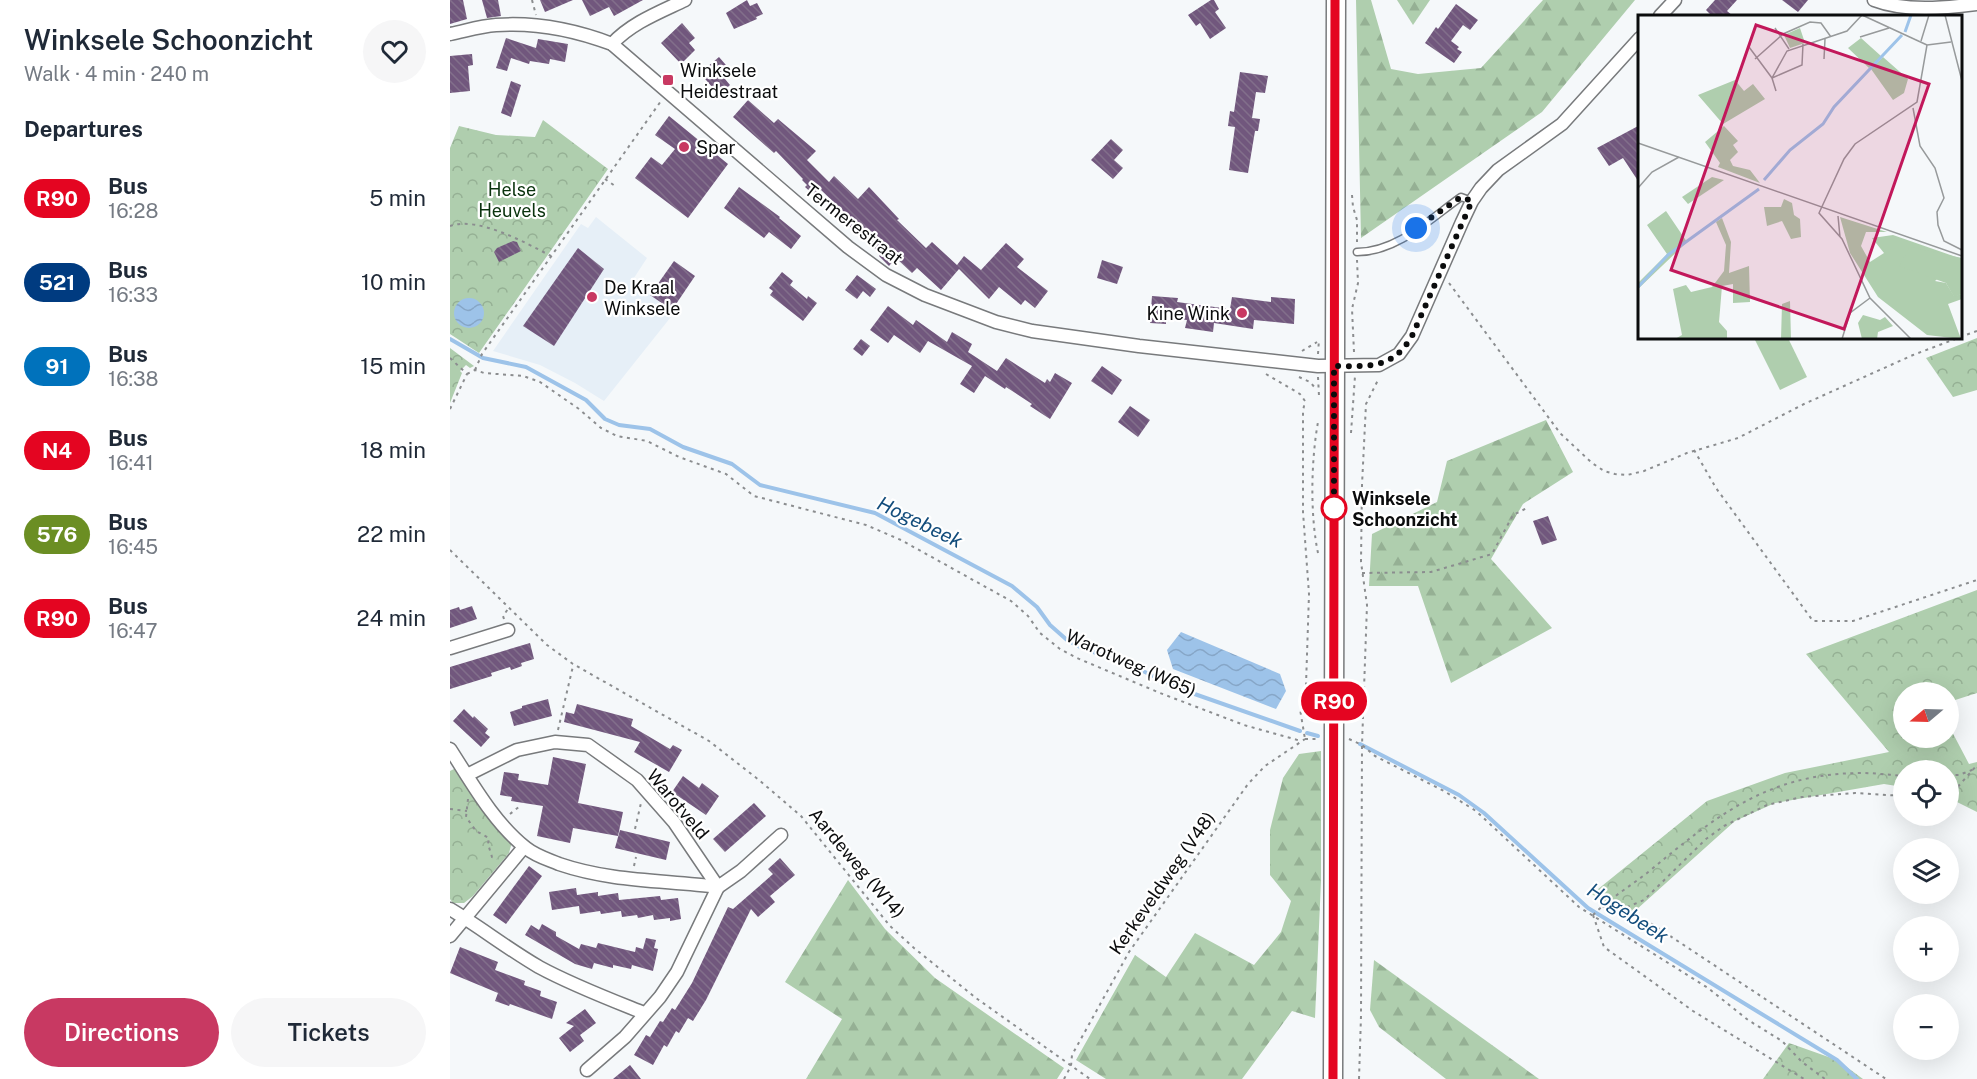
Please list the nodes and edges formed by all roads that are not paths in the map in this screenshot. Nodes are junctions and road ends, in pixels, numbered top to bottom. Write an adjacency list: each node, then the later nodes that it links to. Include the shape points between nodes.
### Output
1 (685, 0): 10 (street, via 621,34)
2 (1336, 0): 13 (main road)
3 (1675, 0): 7 (street)
4 (1874, 0): 5 (street, via 1901,7)
5 (1922, 3): 6 (street, via 1937,8)
6 (1973, 3)
7 (1661, 15)
8 (450, 34): 10 (street, via 516,24 572,30)
9 (1638, 40): 11 (street, Termerestraat, via 1562,124 1498,170)
10 (612, 44): 13 (street, Termerestraat, via 848,247 886,275 925,295 1032,331 1218,356)
11 (1472, 201): 12 (lane, via 1461,197 1390,245); 13 (street, Termerestraat, via 1412,336 1399,354 1379,365)
12 (1357, 252)
13 (1334, 366): 26 (main road)
14 (508, 630): 15 (street)
15 (450, 648)
16 (450, 749): 17 (street)
17 (467, 775): 19 (street); 20 (street, Warotveld, via 517,750 555,742 588,745 637,780 674,822)
18 (781, 836): 20 (street)
19 (524, 847): 20 (street, via 585,873); 22 (street)
20 (718, 887): 24 (street, via 677,972)
21 (450, 909): 22 (street)
22 (465, 918): 23 (street); 24 (street, via 537,966)
23 (450, 936)
24 (645, 1013): 25 (street, via 625,1037)
25 (587, 1070)
26 (1333, 1079)

